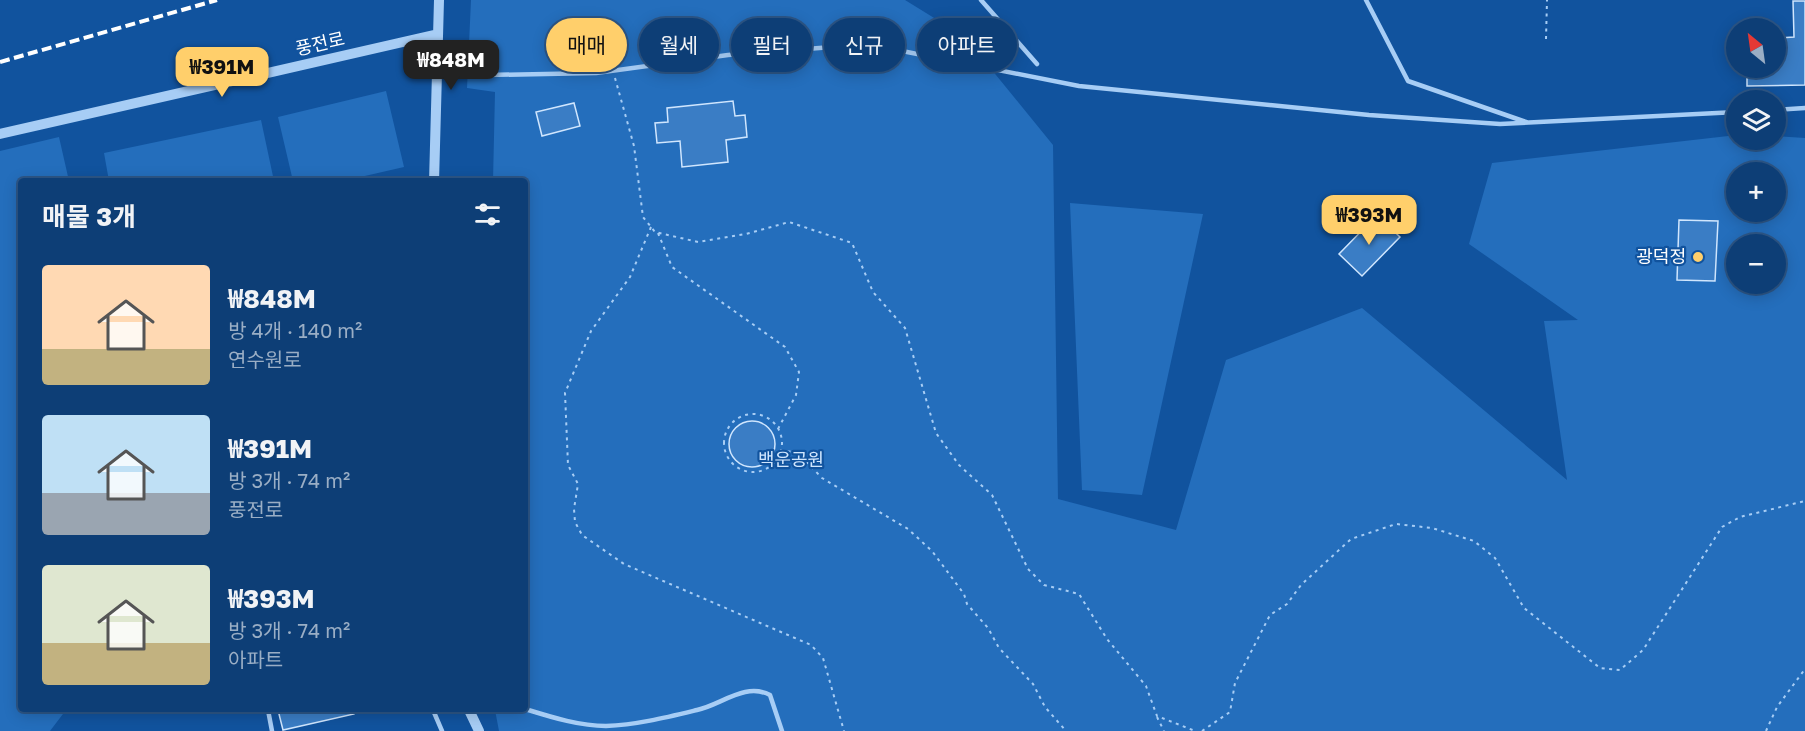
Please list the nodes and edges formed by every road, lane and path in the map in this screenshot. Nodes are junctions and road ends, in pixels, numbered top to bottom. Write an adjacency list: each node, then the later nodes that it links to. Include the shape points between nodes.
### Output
1 (439, 0): 5 (street)
2 (981, 0): 7 (lane)
3 (1366, 0): 15 (lane, via 1408,81)
4 (1547, 0): 6 (path)
5 (438, 34): 11 (street); 16 (street, 풍전로)
6 (1546, 39)
7 (1037, 64)
8 (627, 68): 15 (lane, via 832,47 897,50 1078,86 1369,115)
9 (554, 72): 11 (lane)
10 (614, 72): 18 (path, via 634,146 643,217)
11 (437, 76): 17 (street)
12 (1805, 108): 13 (lane)
13 (1786, 109)
14 (1726, 113): 15 (lane)
15 (1528, 123)
16 (0, 134)
17 (434, 178)
18 (651, 227): 19 (path); 33 (path, via 630,277 591,331 565,393 568,465 578,484 575,522 582,535 624,564 811,645 823,658)
19 (658, 233): 20 (path, via 672,267 785,347 799,372 796,395); 28 (path, via 698,242 789,222 852,243 873,292 905,328 936,433 959,465 992,495 1028,569 1044,585 1079,594 1107,639 1146,686)
20 (778, 429): 21 (path); 21 (path, via 764,417 745,416 729,427 724,445 731,463 748,472 767,468)
21 (780, 451): 34 (path, via 797,452 822,477 908,529 932,551 999,648 1033,684 1045,707)
22 (1805, 501): 37 (path, via 1740,517 1722,527 1643,650 1620,670 1600,668 1524,608 1495,558 1474,541 1432,528 1396,524 1351,539 1301,585 1287,604 1270,615 1235,684 1230,711)
23 (1805, 669): 38 (path, via 1777,707)
24 (528, 710): 32 (lane, via 606,726 681,714 713,706 748,690 762,690 770,695)
25 (268, 712): 29 (lane)
26 (434, 712): 30 (lane)
27 (474, 712): 31 (street)
28 (1157, 716): 35 (path); 36 (path)
29 (272, 731)
30 (442, 731)
31 (479, 731)
32 (782, 731)
33 (844, 731)
34 (1066, 731)
35 (1164, 731)
36 (1195, 731)
37 (1202, 731)
38 (1766, 731)

